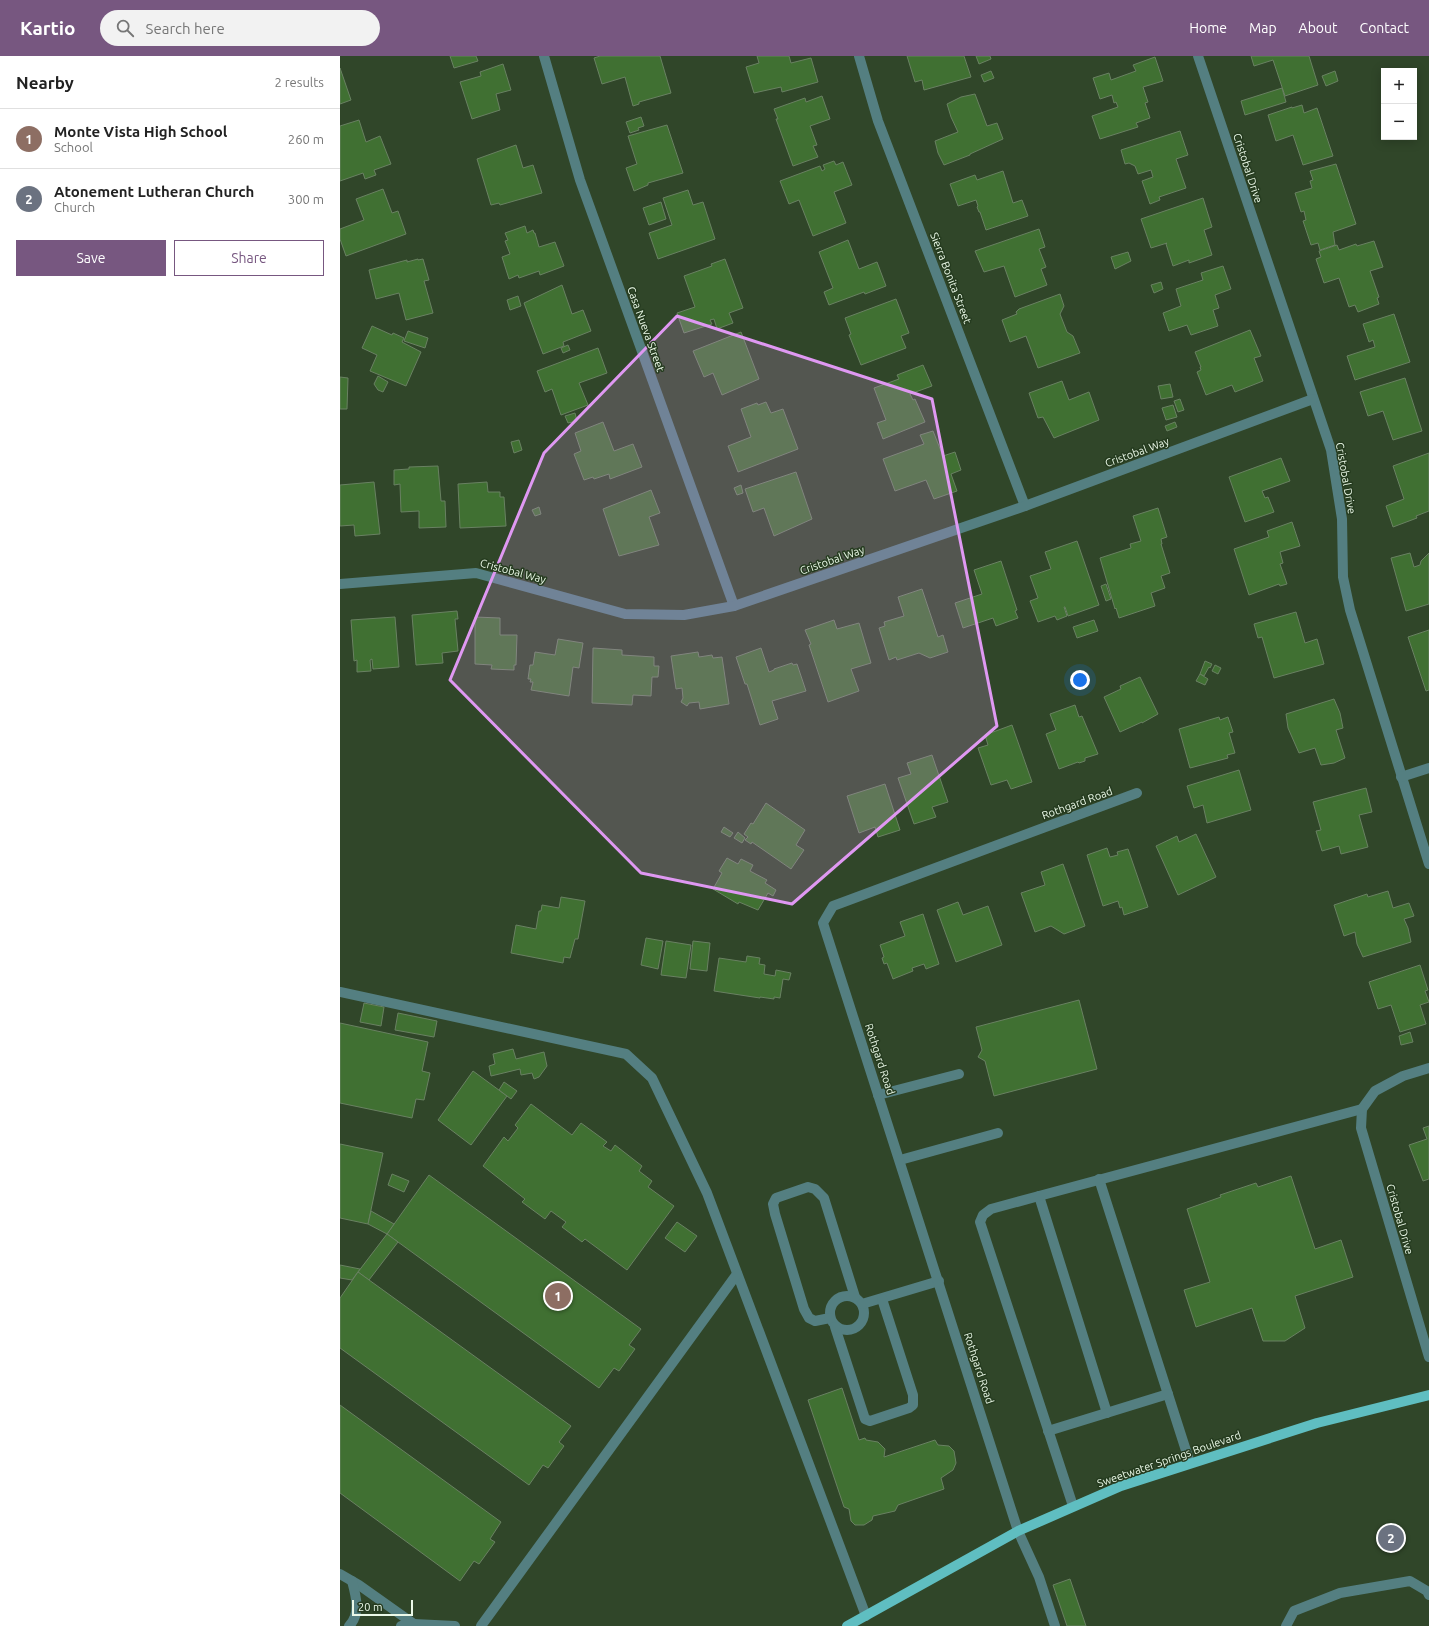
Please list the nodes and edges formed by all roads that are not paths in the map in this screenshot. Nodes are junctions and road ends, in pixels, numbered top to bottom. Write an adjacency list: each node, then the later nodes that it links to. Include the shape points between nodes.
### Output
1 (544, 56): 7 (street, Casa Nueva Street, via 580,180)
2 (859, 56): 5 (street, Sierra Bonita Street, via 878,121)
3 (1198, 56): 4 (street, Cristobal Drive)
4 (1313, 399): 5 (street, Cristobal Way); 9 (street, Cristobal Drive, via 1331,450 1342,519 1343,577 1350,610)
5 (1025, 506): 7 (street, Cristobal Way)
6 (340, 584): 7 (street, Cristobal Way, via 476,573 625,614 684,615)
7 (734, 606)
8 (1429, 768): 9 (street)
9 (1401, 777): 11 (street, Cristobal Drive)
10 (1137, 793): 15 (street, Rothgard Road, via 833,906 823,922)
11 (1429, 864)
12 (340, 992): 21 (street, via 626,1054 652,1078 706,1193)
13 (1429, 1068): 16 (street, via 1403,1076 1375,1091)
14 (959, 1074): 15 (street)
15 (878, 1095): 18 (street, Rothgard Road)
16 (1362, 1109): 19 (street); 26 (street, Cristobal Drive, via 1361,1128)
17 (998, 1133): 18 (street)
18 (900, 1160): 22 (street, Rothgard Road)
19 (1099, 1179): 20 (street); 27 (street)
20 (1039, 1196): 29 (street); 30 (street, via 991,1209 983,1215 980,1222)
21 (737, 1274): 37 (street); 42 (street)
22 (938, 1281): 23 (street); 33 (street, Rothgard Road)
23 (882, 1299): 24 (street); 25 (street, via 913,1395 913,1405 910,1408 870,1421 865,1419)
24 (859, 1301): 25 (street, via 845,1296 836,1300 830,1308); 25 (street, via 865,1314 862,1324 854,1330 844,1331); 25 (street, via 824,1198 815,1189 808,1187 776,1198 773,1204 775,1214 804,1309 809,1318 815,1321)
25 (832, 1322)
26 (1429, 1357)
27 (1168, 1394): 29 (street); 31 (street)
28 (1429, 1395): 31 (main road, Sweetwater Springs Boulevard, via 1317,1423)
29 (1107, 1413): 30 (street)
30 (1048, 1431): 32 (street)
31 (1190, 1463): 32 (main road, Sweetwater Springs Boulevard, via 1120,1486)
32 (1073, 1506): 33 (main road, Sweetwater Springs Boulevard)
33 (1018, 1530): 37 (main road, Sweetwater Springs Boulevard); 44 (street, Rothgard Road, via 1039,1577)
34 (340, 1574): 35 (street)
35 (352, 1581): 38 (street); 39 (street, via 357,1604 353,1621)
36 (1429, 1595): 45 (street, via 1410,1581 1340,1593 1294,1612)
37 (866, 1616): 43 (main road, Sweetwater Springs Boulevard)
38 (414, 1624): 40 (street); 41 (street)
39 (349, 1626)
40 (401, 1626)
41 (455, 1626)
42 (481, 1626)
43 (847, 1626)
44 (1055, 1626)
45 (1286, 1626)

